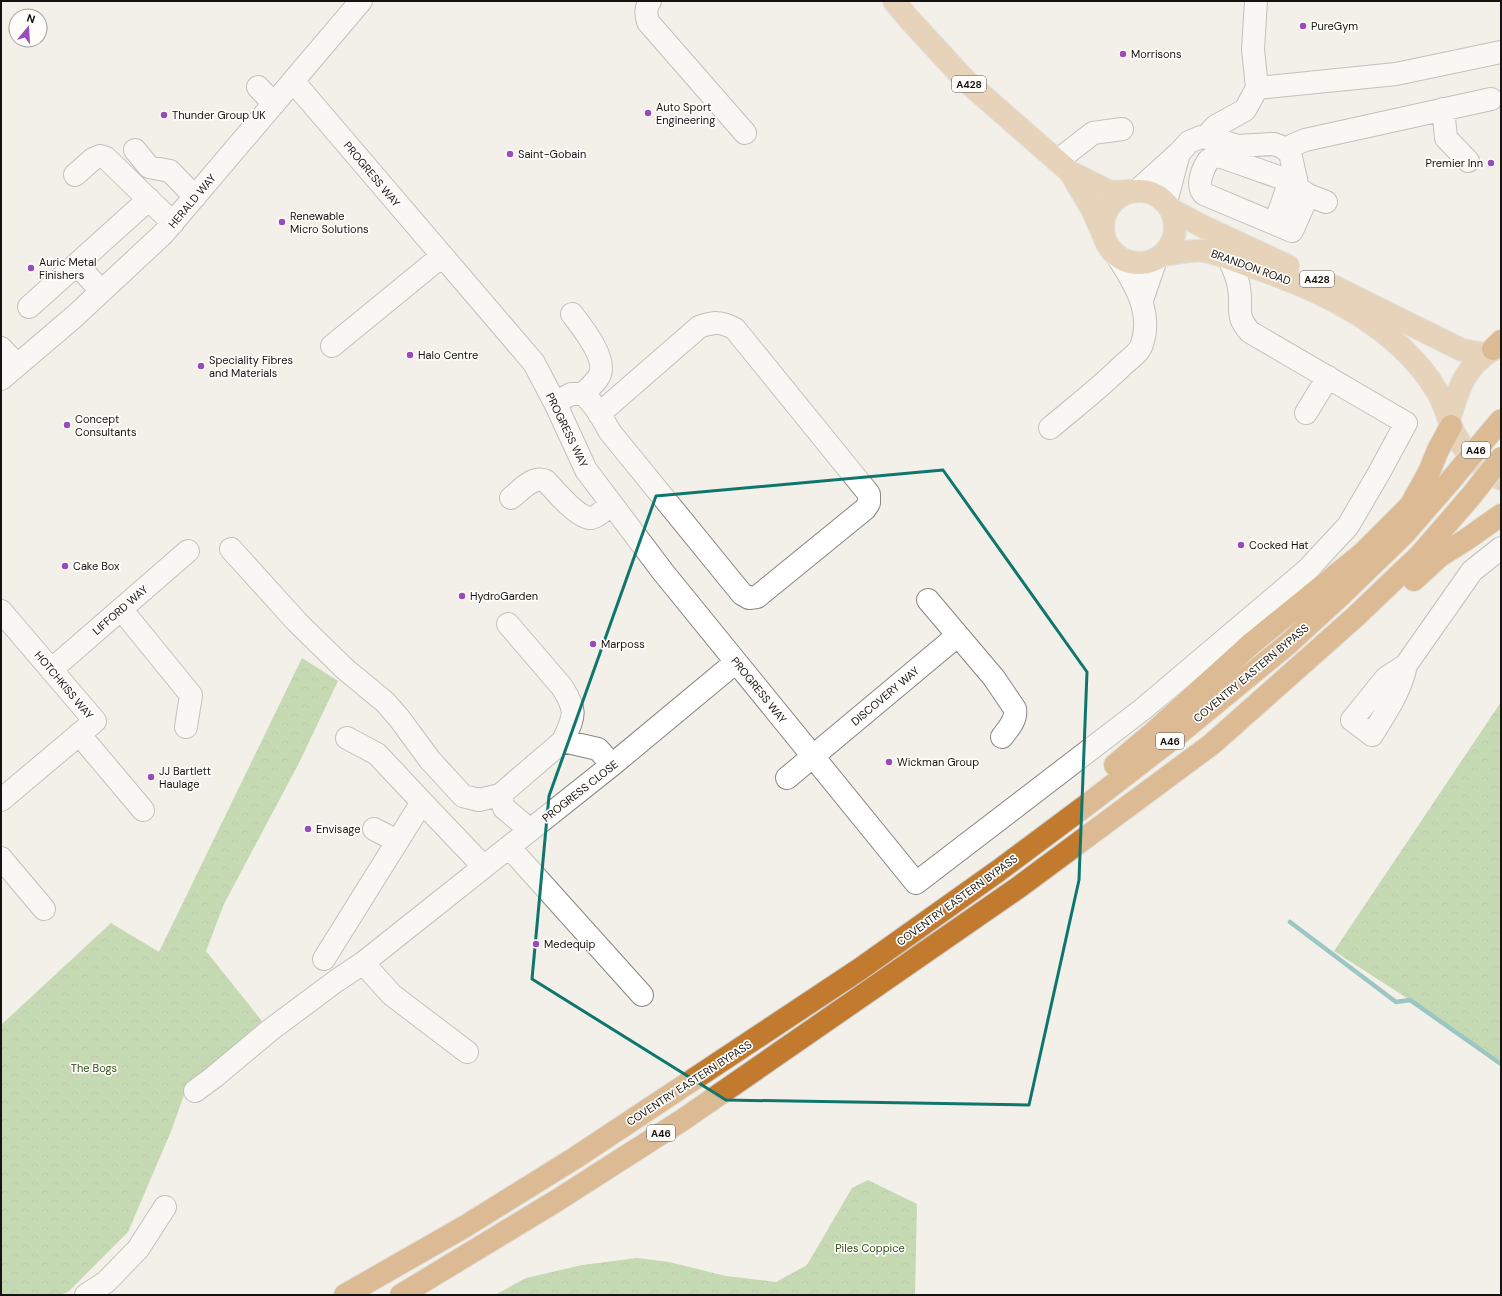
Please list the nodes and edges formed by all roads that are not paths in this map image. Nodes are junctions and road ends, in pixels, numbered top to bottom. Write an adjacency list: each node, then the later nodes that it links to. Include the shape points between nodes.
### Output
1 (361, 1): 6 (street, HERALD WAY)
2 (650, 1): 13 (street, via 646,12 648,22)
3 (894, 1): 19 (main road, A428, via 966,81)
4 (1256, 1): 8 (street, via 1253,49)
5 (1501, 52): 8 (street, via 1396,74)
6 (293, 81): 10 (street, HERALD WAY); 28 (street, PROGRESS WAY)
7 (258, 87): 10 (street)
8 (1257, 88): 14 (street, via 1245,110 1216,126)
9 (1491, 99): 11 (street)
10 (274, 104): 23 (street, HERALD WAY)
11 (1443, 109): 16 (street, via 1305,140); 18 (street, via 1446,138)
12 (1122, 129): 19 (street, via 1093,134)
13 (745, 133)
14 (1208, 138): 16 (street, via 1237,146 1274,144); 17 (street, via 1201,137 1188,142)
15 (135, 150): 23 (street, via 149,167 170,171)
16 (1287, 150): 22 (street)
17 (1179, 153): 21 (street); 25 (street)
18 (1468, 161)
19 (1064, 167): 21 (main road, A428, via 1110,192); 27 (main road, A428, via 1092,209)
20 (75, 175): 24 (street, via 100,156 106,158)
21 (1135, 190): 25 (main road, via 1153,193); 27 (main road, via 1119,196 1108,207 1103,220)
22 (1305, 190): 22 (street, via 1292,231 1204,194 1200,191 1199,182 1207,162 1219,156)
23 (195, 197): 26 (street, HERALD WAY)
24 (149, 199): 26 (street); 32 (street)
25 (1169, 206): 30 (main road, via 1175,220 1175,232 1171,245); 41 (main road, BRANDON ROAD / A428, via 1204,227 1355,296 1462,350)
26 (173, 223): 34 (street, HERALD WAY)
27 (1103, 235): 29 (main road)
28 (442, 256): 39 (street); 45 (street, PROGRESS WAY, via 534,364)
29 (1117, 256): 30 (main road, via 1133,263 1142,263); 35 (street)
30 (1159, 257): 31 (main road, BRANDON ROAD / A428, via 1204,250); 35 (street)
31 (1228, 258): 33 (main road, BRANDON ROAD / A428); 36 (street, via 1237,278)
32 (77, 264): 34 (street); 37 (street)
33 (1275, 274): 36 (street, via 1254,282 1245,290); 49 (main road, BRANDON ROAD / A428, via 1328,298 1374,325 1411,356 1438,392)
34 (101, 291): 42 (street, HERALD WAY)
35 (1142, 300): 50 (street, via 1144,331 1139,350 1113,376)
36 (1240, 301): 43 (street, via 1239,312 1243,324 1250,332)
37 (29, 307)
38 (572, 314): 44 (street, via 593,342 602,367 599,377)
39 (332, 346)
40 (1, 348): 42 (street)
41 (1495, 348): 49 (main road, via 1477,361 1464,377 1456,394)
42 (9, 372)
43 (1328, 377): 46 (street); 72 (street, PROGRESS WAY, via 1406,422 1348,526 1307,570 1143,709 916,883)
44 (583, 394): 45 (street, via 571,394); 47 (street)
45 (555, 402): 54 (street, PROGRESS WAY, via 586,470)
46 (1306, 412)
47 (599, 414): 47 (street, via 610,432 742,594 749,598 757,596 869,503 869,494 735,329 726,324 713,323 699,327)
48 (1501, 420): 89 (highway, COVENTRY EASTERN BYPASS / A46, bridge, via 1404,534 1283,648 1092,801)
49 (1450, 423): 52 (main road, BRANDON ROAD, via 1456,437 1476,463); 89 (highway, via 1429,472 1410,506 1363,553 1252,642 1153,733 1076,798 948,890)
50 (1050, 428)
51 (1501, 458): 87 (highway, A46, bridge, via 1420,555 1355,617 1212,744 1019,887)
52 (1501, 479)
53 (511, 498): 54 (street, via 533,480 541,479 575,511 587,518 595,517)
54 (611, 504): 64 (street, PROGRESS WAY)
55 (1501, 515): 87 (highway, via 1440,556 1368,623 1219,753 1028,896)
56 (1501, 548): 65 (street, via 1472,571)
57 (231, 549): 75 (street, via 297,622 345,669 385,702 430,760 463,796 479,800)
58 (188, 551): 60 (street, LIFFORD WAY)
59 (928, 600): 63 (street)
60 (121, 609): 66 (street, LIFFORD WAY); 67 (street, via 191,696)
61 (1, 611): 66 (street, HOTCHKISS WAY)
62 (508, 624): 71 (street, via 562,687 569,699 573,717)
63 (957, 636): 69 (street, via 1015,709 1014,721); 72 (street, DISCOVERY WAY)
64 (736, 662): 72 (street, PROGRESS WAY); 73 (street, PROGRESS CLOSE)
65 (1406, 665)
66 (51, 670): 68 (street, HOTCHKISS WAY, via 94,721)
67 (186, 727)
68 (78, 734): 76 (street, HOTCHKISS WAY); 78 (street)
69 (1002, 737)
70 (347, 738): 77 (street, via 377,754)
71 (563, 741): 73 (street, via 598,749); 75 (street)
72 (813, 757): 74 (street, DISCOVERY WAY)
73 (612, 765): 80 (street, PROGRESS CLOSE)
74 (787, 778)
75 (500, 795): 80 (street, via 504,808)
76 (1, 800)
77 (422, 802): 81 (street); 84 (street)
78 (143, 810)
79 (374, 829): 81 (street)
80 (530, 830): 82 (street, PROGRESS CLOSE)
81 (397, 841): 86 (street)
82 (509, 847): 84 (street, PROGRESS CLOSE); 90 (street)
83 (1, 858): 85 (street)
84 (484, 867): 88 (street, PROGRESS CLOSE)
85 (44, 909)
86 (324, 959)
87 (914, 960): 96 (highway, A46, via 681,1121)
88 (363, 963): 91 (street, via 392,995); 92 (street, PROGRESS CLOSE, via 269,1031)
89 (860, 970): 95 (highway, COVENTRY EASTERN BYPASS / A46, via 575,1158 464,1227)
90 (642, 995)
91 (467, 1052)
92 (195, 1091)
93 (165, 1207): 94 (street, via 138,1249 106,1282)
94 (86, 1295)
95 (345, 1295)
96 (401, 1295)

